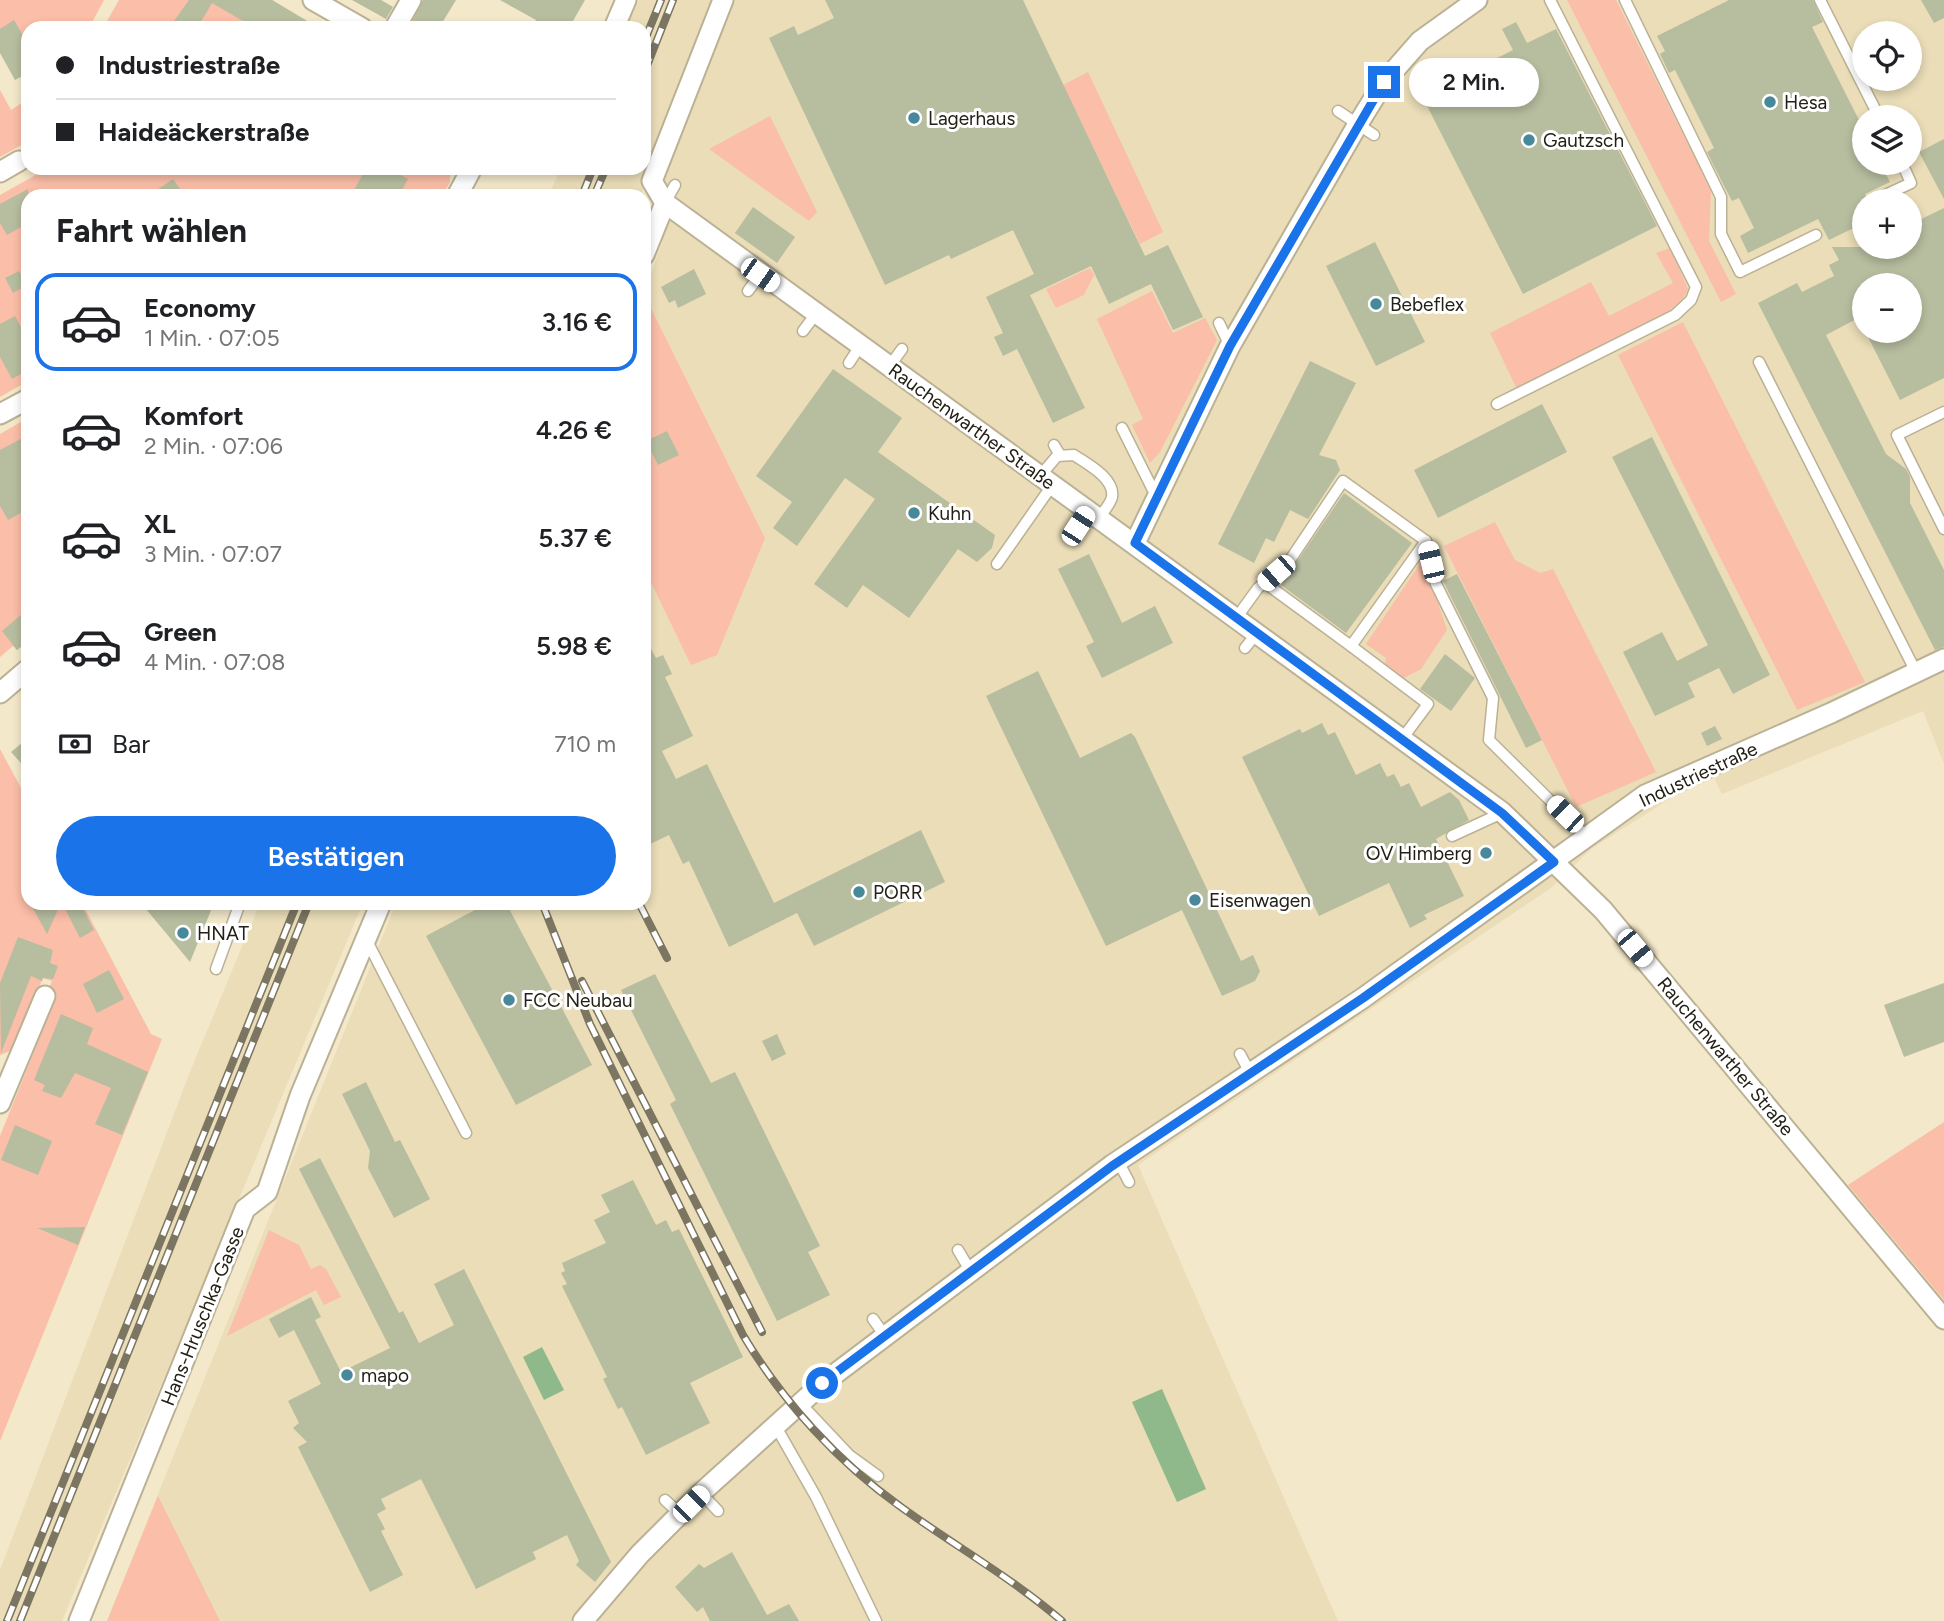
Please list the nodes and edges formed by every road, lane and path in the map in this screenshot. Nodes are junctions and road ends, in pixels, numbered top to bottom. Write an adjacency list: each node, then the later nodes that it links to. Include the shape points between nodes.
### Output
1 (313, 0): 9 (street)
2 (411, 0): 10 (street)
3 (626, 0): 11 (street)
4 (723, 0): 21 (street, Rauchenwarther Straße, via 652,181)
5 (1477, 0): 14 (street, via 1420,41 1384,82)
6 (1550, 0): 30 (lane, via 1696,287 1675,316)
7 (1625, 0): 22 (lane, via 1721,197 1721,234 1740,272)
8 (1820, 0): 12 (lane)
9 (350, 21)
10 (399, 21)
11 (617, 21)
12 (1873, 105)
13 (1338, 111): 14 (lane)
14 (1358, 124): 15 (lane); 25 (street)
15 (1374, 135)
16 (19, 161): 17 (street)
17 (0, 172)
18 (1908, 175): 20 (lane, via 1912,183)
19 (675, 186): 21 (lane)
20 (1899, 189)
21 (665, 203): 23 (street); 28 (street, Rauchenwarther Straße, via 754,283 854,355)
22 (1816, 234)
23 (651, 238)
24 (1219, 323): 25 (lane)
25 (1230, 346): 37 (street)
26 (902, 349): 28 (lane)
27 (1759, 362): 47 (lane)
28 (889, 367): 36 (street, Rauchenwarther Straße)
29 (21, 403): 32 (street)
30 (1497, 404)
31 (1944, 412): 39 (lane, via 1896,435)
32 (0, 414)
33 (1122, 428): 37 (lane)
34 (1054, 445): 35 (lane)
35 (1060, 455): 36 (lane); 38 (lane, via 1074,455 1105,478 1112,496)
36 (1047, 480): 38 (street, Rauchenwarther Straße); 42 (lane)
37 (1156, 498): 41 (street)
38 (1089, 518): 41 (street, Rauchenwarther Straße)
39 (1944, 529)
40 (1426, 541): 43 (lane, via 1343,481 1288,563); 45 (lane); 53 (lane, via 1436,584 1493,698 1489,740)
41 (1135, 543): 44 (street, Rauchenwarther Straße)
42 (997, 564)
43 (1265, 583): 44 (lane); 45 (lane)
44 (1237, 617): 50 (street, Rauchenwarther Straße, via 1251,640)
45 (1351, 646): 50 (lane, via 1428,704)
46 (1944, 659): 47 (street, Industriestraße)
47 (1916, 672): 53 (street, Industriestraße, via 1674,778)
48 (21, 675): 49 (street)
49 (0, 693)
50 (1402, 739): 51 (street, Rauchenwarther Straße)
51 (1502, 813): 52 (lane); 54 (street, Rauchenwarther Straße)
52 (1452, 836)
53 (1587, 838): 54 (street, Industriestraße)
54 (1554, 862): 61 (street, Industriestraße); 70 (street, Rauchenwarther Straße, via 1604,910)
55 (237, 910): 58 (lane)
56 (378, 910): 57 (street, Hans-Hruschka-Gasse)
57 (366, 940): 64 (lane); 79 (street, Hans-Hruschka-Gasse, via 300,1096 285,1163 267,1192 245,1209)
58 (216, 969)
59 (45, 996): 62 (street)
60 (1240, 1054): 61 (lane)
61 (1250, 1073): 65 (street, Industriestraße)
62 (5, 1074): 63 (street)
63 (0, 1103)
64 (466, 1133)
65 (1118, 1161): 66 (lane); 68 (street, Industriestraße)
66 (1129, 1182)
67 (958, 1250): 68 (lane)
68 (971, 1272): 71 (street, Industriestraße)
69 (873, 1319): 71 (lane)
70 (1944, 1319)
71 (885, 1336): 72 (street, Industriestraße)
72 (800, 1403): 73 (street, Industriestraße); 74 (lane, via 849,1455)
73 (775, 1425): 75 (street, Industriestraße); 81 (lane)
74 (878, 1476)
75 (701, 1493): 77 (lane); 78 (street, Industriestraße)
76 (665, 1500): 78 (lane)
77 (718, 1511)
78 (680, 1514): 80 (street, Industriestraße)
79 (79, 1621)
80 (583, 1621)
81 (876, 1621)

